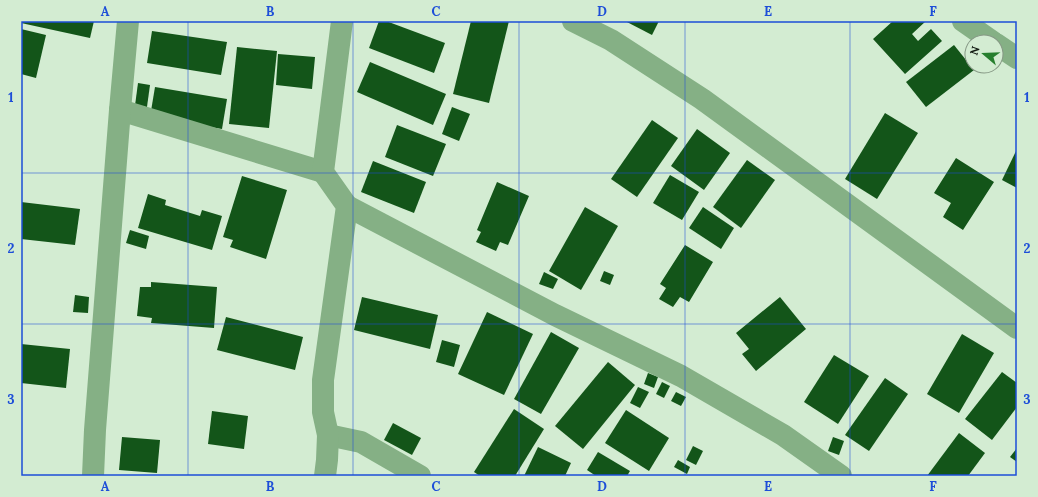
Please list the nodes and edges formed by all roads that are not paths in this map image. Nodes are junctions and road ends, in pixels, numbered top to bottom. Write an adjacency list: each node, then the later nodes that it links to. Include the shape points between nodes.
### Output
1 (128, 21): 8 (street)
2 (342, 21): 9 (street)
3 (573, 21): 11 (street, via 611,40 702,99)
4 (964, 21): 5 (street)
5 (983, 34)
6 (1004, 49): 7 (street)
7 (1017, 58)
8 (120, 110): 9 (street); 13 (street)
9 (323, 172): 10 (street)
10 (347, 206): 12 (street, via 323,380 323,412); 16 (street, via 555,315 681,376 783,435)
11 (1017, 328)
12 (328, 435): 14 (street); 15 (street, via 361,442)
13 (93, 476)
14 (326, 476)
15 (420, 476)
16 (841, 476)

